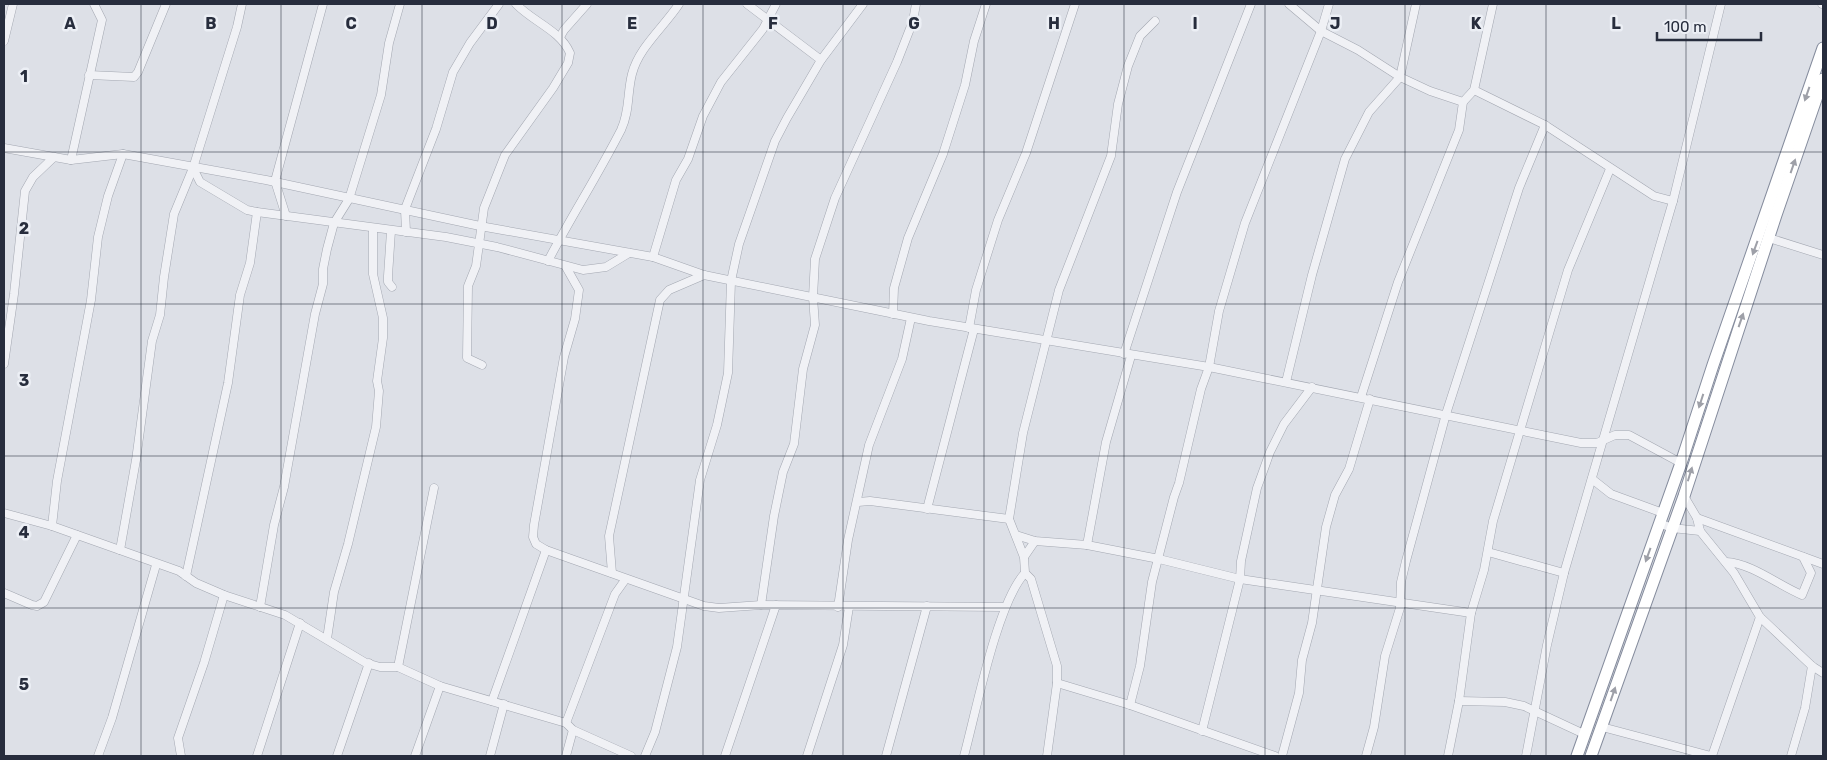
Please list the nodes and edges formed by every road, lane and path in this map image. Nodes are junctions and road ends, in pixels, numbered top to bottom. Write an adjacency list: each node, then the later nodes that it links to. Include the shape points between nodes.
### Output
1 (13, 4): 27 (street)
2 (94, 4): 30 (street, via 102,20)
3 (166, 4): 30 (street, via 134,77)
4 (242, 4): 40 (street)
5 (323, 4): 42 (street)
6 (400, 4): 43 (street, via 389,43 381,95)
7 (500, 4): 45 (street, via 456,64 436,129)
8 (516, 4): 26 (street)
9 (586, 4): 26 (street)
10 (678, 4): 53 (street, via 645,48 632,74 627,115 621,130)
11 (747, 4): 23 (street)
12 (776, 4): 23 (street)
13 (863, 4): 29 (street)
14 (916, 4): 64 (street, via 897,62 835,198 815,259)
15 (986, 4): 65 (street, via 943,154 908,238 894,288)
16 (1075, 4): 67 (street, via 1026,153 998,220 976,290)
17 (1251, 4): 69 (street, via 1178,192)
18 (1289, 4): 25 (street)
19 (1329, 4): 25 (street)
20 (1416, 4): 31 (street)
21 (1493, 4): 33 (street)
22 (1721, 4): 44 (street)
23 (768, 18): 29 (street); 58 (street, via 721,82 703,116 688,159 676,180)
24 (1155, 21): 68 (street, via 1140,36 1134,48 1118,104 1110,156 1070,258)
25 (1321, 31): 31 (street); 72 (street, via 1245,223 1219,311)
26 (560, 37): 49 (street, via 570,53 568,63 539,110 505,155)
27 (4, 41)
28 (1823, 48): 80 (highway, one-way to 80)
29 (821, 60): 62 (street, via 776,141 739,244)
30 (89, 75): 39 (street)
31 (1400, 77): 34 (street); 73 (street, via 1369,112 1345,158)
32 (1823, 79): 54 (highway, one-way to 32)
33 (1474, 90): 34 (street); 35 (street)
34 (1463, 102): 75 (street, via 1459,130 1398,282)
35 (1545, 125): 41 (street); 77 (street, via 1519,188)
36 (4, 148): 38 (street)
37 (123, 154): 39 (street); 40 (street); 90 (street, via 98,237 91,300 57,481)
38 (54, 157): 39 (street); 70 (street, via 33,177 25,191)
39 (71, 160)
40 (193, 168): 42 (street); 46 (street, via 200,182 247,210); 97 (street, via 174,214)
41 (1610, 168): 44 (street, via 1654,196); 78 (street, via 1568,270)
42 (274, 182): 43 (street); 47 (street)
43 (348, 199): 45 (street); 48 (street)
44 (1673, 202): 79 (street)
45 (405, 210): 49 (street); 52 (street)
46 (258, 212): 47 (street); 109 (street, via 250,263 240,295 228,383)
47 (286, 216): 48 (street)
48 (334, 222): 50 (street); 119 (street)
49 (480, 226): 53 (street); 55 (street)
50 (373, 229): 51 (street); 127 (street, via 373,274 383,318 376,427 334,592)
51 (392, 231): 52 (street); 63 (street, via 388,276)
52 (406, 232): 55 (street)
53 (560, 238): 56 (street); 59 (street)
54 (1769, 238): 57 (street); 83 (highway, one-way to 54)
55 (479, 244): 59 (street); 71 (street, via 476,266 468,286 466,353 467,358)
56 (629, 252): 58 (street); 60 (street, via 612,264 595,269)
57 (1823, 255)
58 (653, 257): 61 (street)
59 (548, 261): 60 (street)
60 (566, 267): 98 (street, via 579,290 533,537 536,544)
61 (704, 275): 62 (street); 106 (street, via 669,290 660,300 609,536)
62 (731, 280): 64 (street); 115 (street, via 728,373 717,425 700,480)
63 (392, 287)
64 (813, 297): 65 (street); 117 (street, via 815,326 803,369 794,444 783,472)
65 (893, 314): 66 (street)
66 (911, 318): 67 (street); 84 (street, via 902,359 869,445)
67 (971, 329): 68 (street); 85 (street)
68 (1046, 342): 69 (street); 89 (street, via 1023,432)
69 (1128, 355): 72 (street); 96 (street, via 1106,442)
70 (4, 364)
71 (482, 365)
72 (1209, 367): 73 (street); 102 (street)
73 (1286, 382): 74 (street)
74 (1312, 387): 75 (street); 110 (street, via 1284,424 1270,452 1240,561)
75 (1361, 397): 76 (street)
76 (1370, 399): 77 (street); 112 (street, via 1349,469 1331,508)
77 (1446, 414): 78 (street); 116 (street, via 1406,561)
78 (1519, 429): 79 (street, via 1581,443); 99 (street, via 1493,521)
79 (1603, 442): 80 (street, via 1615,435 1629,435); 81 (street)
80 (1681, 463): 87 (highway)
81 (1592, 479): 87 (street, via 1611,494); 108 (street)
82 (434, 488): 130 (street)
83 (1684, 496): 88 (street); 91 (highway)
84 (858, 502): 85 (street); 121 (street, via 848,540)
85 (927, 509): 89 (street)
86 (4, 513): 90 (street)
87 (1661, 518): 91 (street); 143 (highway, one-way to 143)
88 (1697, 518): 92 (street); 101 (street)
89 (1009, 519): 94 (street)
90 (52, 526): 93 (street)
91 (1672, 528): 92 (street); 140 (highway, one-way to 91)
92 (1700, 531): 103 (street)
93 (77, 535): 97 (street); 113 (street, via 44,602 36,606)
94 (1016, 535): 95 (street); 100 (street)
95 (1035, 541): 96 (street); 100 (street)
96 (1087, 545): 102 (street)
97 (120, 550): 104 (street)
98 (546, 550): 106 (street); 134 (street)
99 (1488, 552): 108 (street); 124 (street)
100 (1024, 557): 107 (street)
101 (1803, 557): 103 (street, via 1811,573 1802,595 1740,563); 105 (street)
102 (1159, 558): 110 (street); 137 (street)
103 (1726, 562): 125 (street)
104 (156, 564): 109 (street); 144 (street)
105 (1823, 564)
106 (612, 573): 111 (street)
107 (1025, 573): 123 (street, via 1017,581); 132 (street, via 1031,579 1057,666)
108 (1564, 573): 138 (street)
109 (186, 576): 114 (street)
110 (1240, 579): 112 (street); 142 (street)
111 (625, 580): 115 (street); 139 (street, via 615,594)
112 (1315, 591): 116 (street); 159 (street, via 1299,693)
113 (4, 593)
114 (224, 595): 119 (street); 145 (street, via 178,738)
115 (684, 599): 117 (street, via 719,608); 152 (street, via 677,647 658,723)
116 (1399, 602): 124 (street); 160 (street)
117 (760, 605): 118 (street)
118 (776, 605): 121 (street); 153 (street)
119 (260, 606): 126 (street)
120 (927, 606): 122 (street); 123 (street); 155 (street)
121 (838, 607): 122 (street)
122 (849, 607): 154 (street, via 843,645)
123 (1005, 607): 156 (street)
124 (1470, 613): 135 (street)
125 (1760, 617): 129 (street); 165 (street)
126 (300, 623): 127 (street); 146 (street)
127 (327, 639): 128 (street)
128 (369, 664): 130 (street); 147 (street)
129 (1812, 666): 131 (street); 166 (street, via 1805,708)
130 (398, 667): 133 (street)
131 (1823, 674)
132 (1057, 683): 137 (street); 157 (street)
133 (440, 686): 134 (street); 148 (street)
134 (492, 701): 136 (street)
135 (1459, 702): 138 (street, via 1505,702); 161 (street)
136 (504, 704): 139 (street); 149 (street)
137 (1130, 705): 142 (street)
138 (1534, 711): 143 (street); 162 (street)
139 (566, 723): 141 (street)
140 (1602, 727): 164 (highway); 165 (street)
141 (573, 730): 150 (street); 151 (street)
142 (1202, 731): 158 (street)
143 (1584, 734): 163 (highway)
144 (98, 756)
145 (181, 756)
146 (257, 756)
147 (337, 756)
148 (415, 756)
149 (490, 756)
150 (566, 756)
151 (631, 756)
152 (645, 756)
153 (725, 756)
154 (807, 756)
155 (886, 756)
156 (964, 756)
157 (1047, 756)
158 (1275, 756)
159 (1282, 756)
160 (1366, 756)
161 (1448, 756)
162 (1526, 756)
163 (1577, 756)
164 (1591, 756)
165 (1712, 756)
166 (1791, 756)

